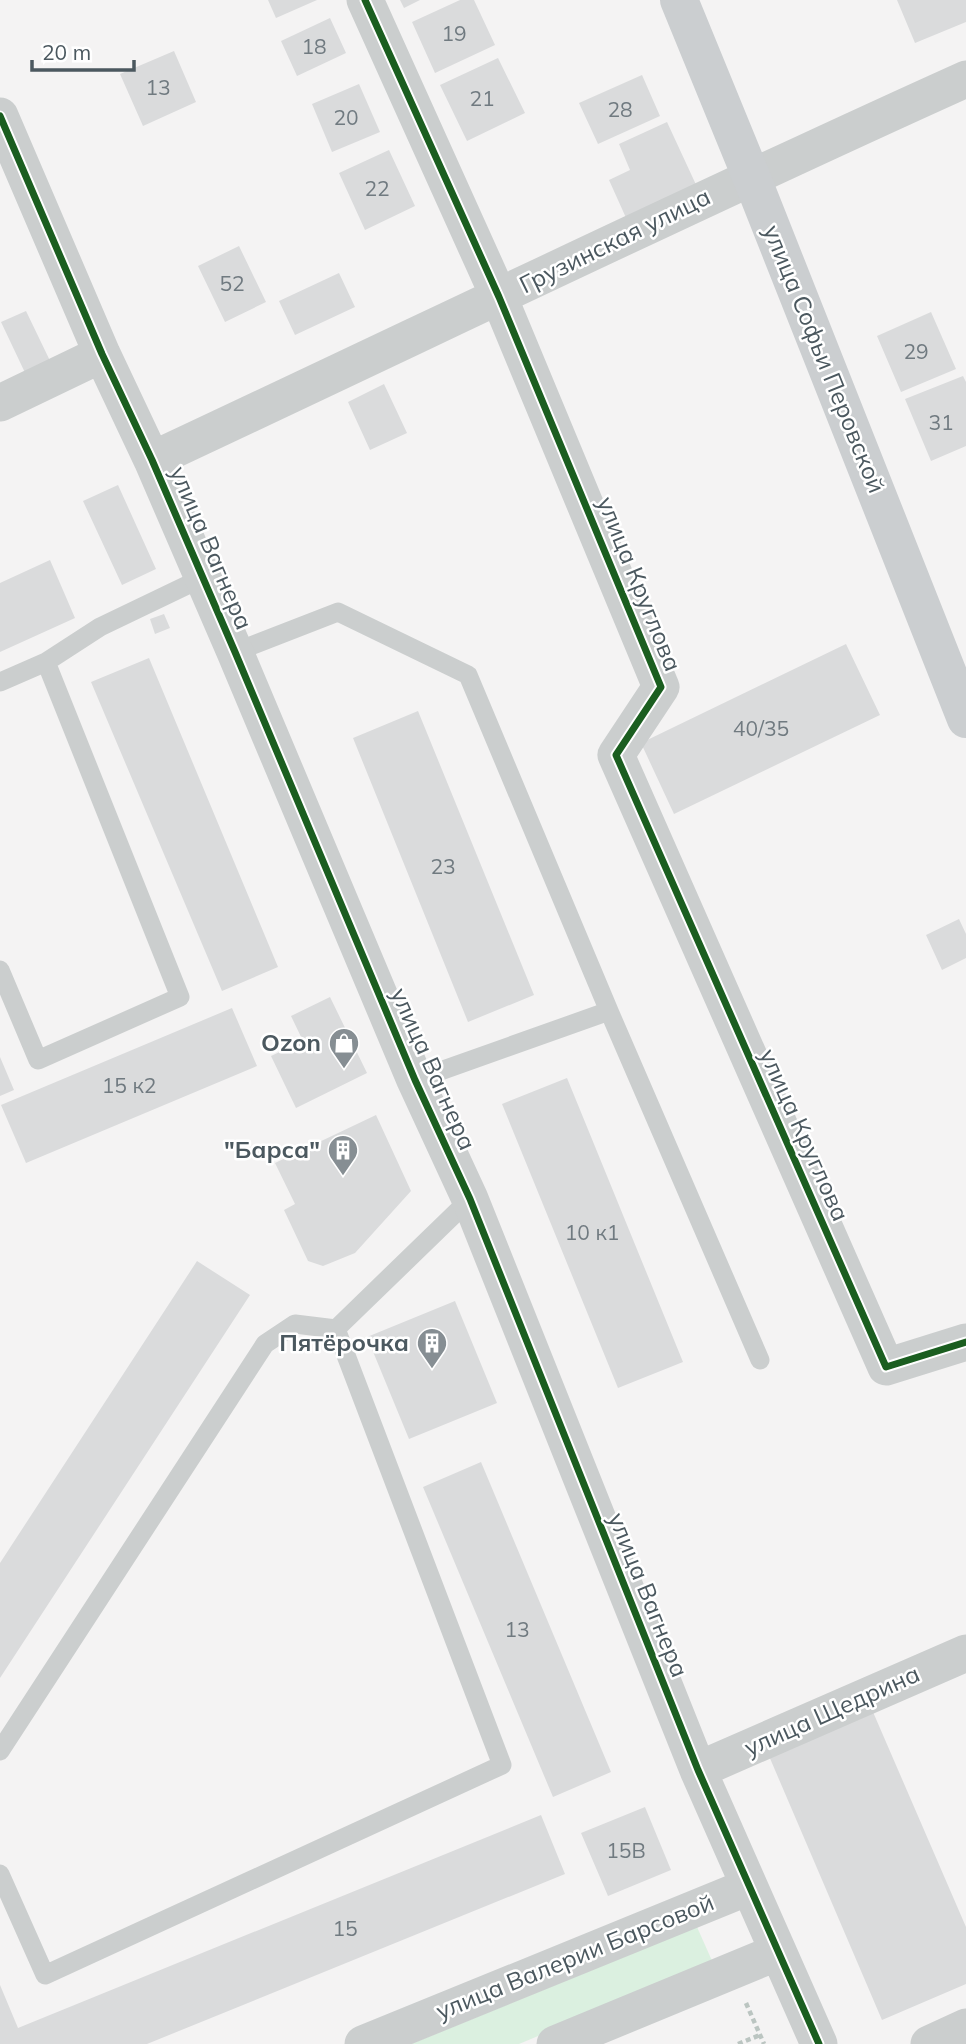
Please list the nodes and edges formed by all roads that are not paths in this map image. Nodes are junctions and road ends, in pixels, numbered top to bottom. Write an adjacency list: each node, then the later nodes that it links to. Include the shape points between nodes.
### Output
1 (365, 0): 6 (street, улица Круглова)
2 (679, 0): 5 (main road, улица Софьи Перовской)
3 (966, 79): 5 (street, Грузинская улица)
4 (0, 116): 7 (street, улица Вагнера)
5 (751, 176): 6 (street, Грузинская улица); 14 (main road, улица Софьи Перовской)
6 (499, 297): 9 (street, Грузинская улица); 20 (street, улица Круглова, via 661,687 616,755 886,1367)
7 (102, 355): 8 (street); 9 (street, улица Вагнера)
8 (0, 403)
9 (152, 460): 10 (street, улица Вагнера)
10 (202, 578): 11 (street, улица Вагнера); 12 (lane, via 100,627)
11 (235, 652): 16 (lane, via 338,612 468,675); 17 (street, улица Вагнера)
12 (46, 662): 13 (lane); 15 (lane, via 180,997 38,1060)
13 (0, 682)
14 (966, 719)
15 (0, 970)
16 (609, 1011): 17 (lane); 21 (lane)
17 (415, 1080): 18 (street, улица Вагнера)
18 (470, 1199): 19 (lane); 24 (street, улица Вагнера)
19 (337, 1329): 23 (lane, via 295,1324 265,1344); 25 (lane, via 502,1765 45,1975)
20 (966, 1342)
21 (760, 1360)
22 (966, 1653): 24 (street, улица Щедрина)
23 (0, 1751)
24 (698, 1770): 26 (street, улица Вагнера)
25 (0, 1874)
26 (748, 1887): 27 (street, улица Вагнера); 29 (street, улица Валерии Барсовой)
27 (778, 1952): 30 (street); 31 (street, улица Вагнера)
28 (966, 2028): 32 (street)
29 (363, 2044)
30 (555, 2044)
31 (819, 2044)
32 (929, 2044)

